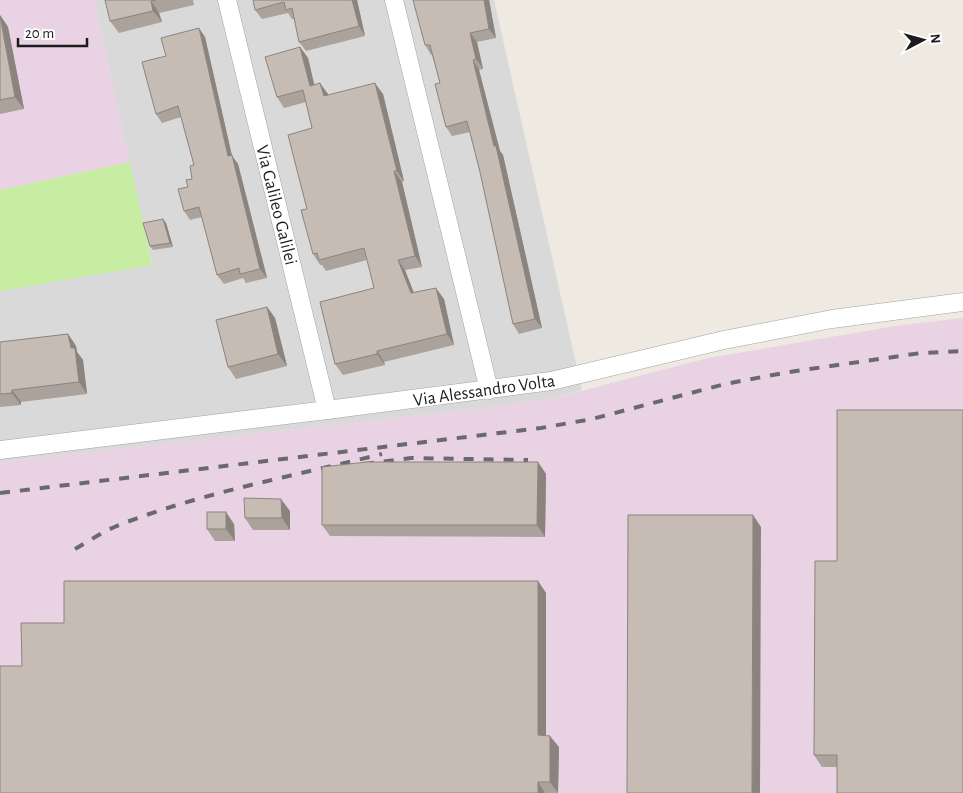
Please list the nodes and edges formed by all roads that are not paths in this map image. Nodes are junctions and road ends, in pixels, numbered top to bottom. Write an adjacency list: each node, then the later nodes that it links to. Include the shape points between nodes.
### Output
1 (227, 0): 5 (street, Via Galileo Galilei)
2 (394, 0): 4 (street)
3 (963, 302): 4 (street, Via Alessandro Volta, via 832,319 724,340 551,381)
4 (489, 390): 5 (street, Via Alessandro Volta)
5 (327, 410): 6 (street, Via Alessandro Volta)
6 (0, 450)

